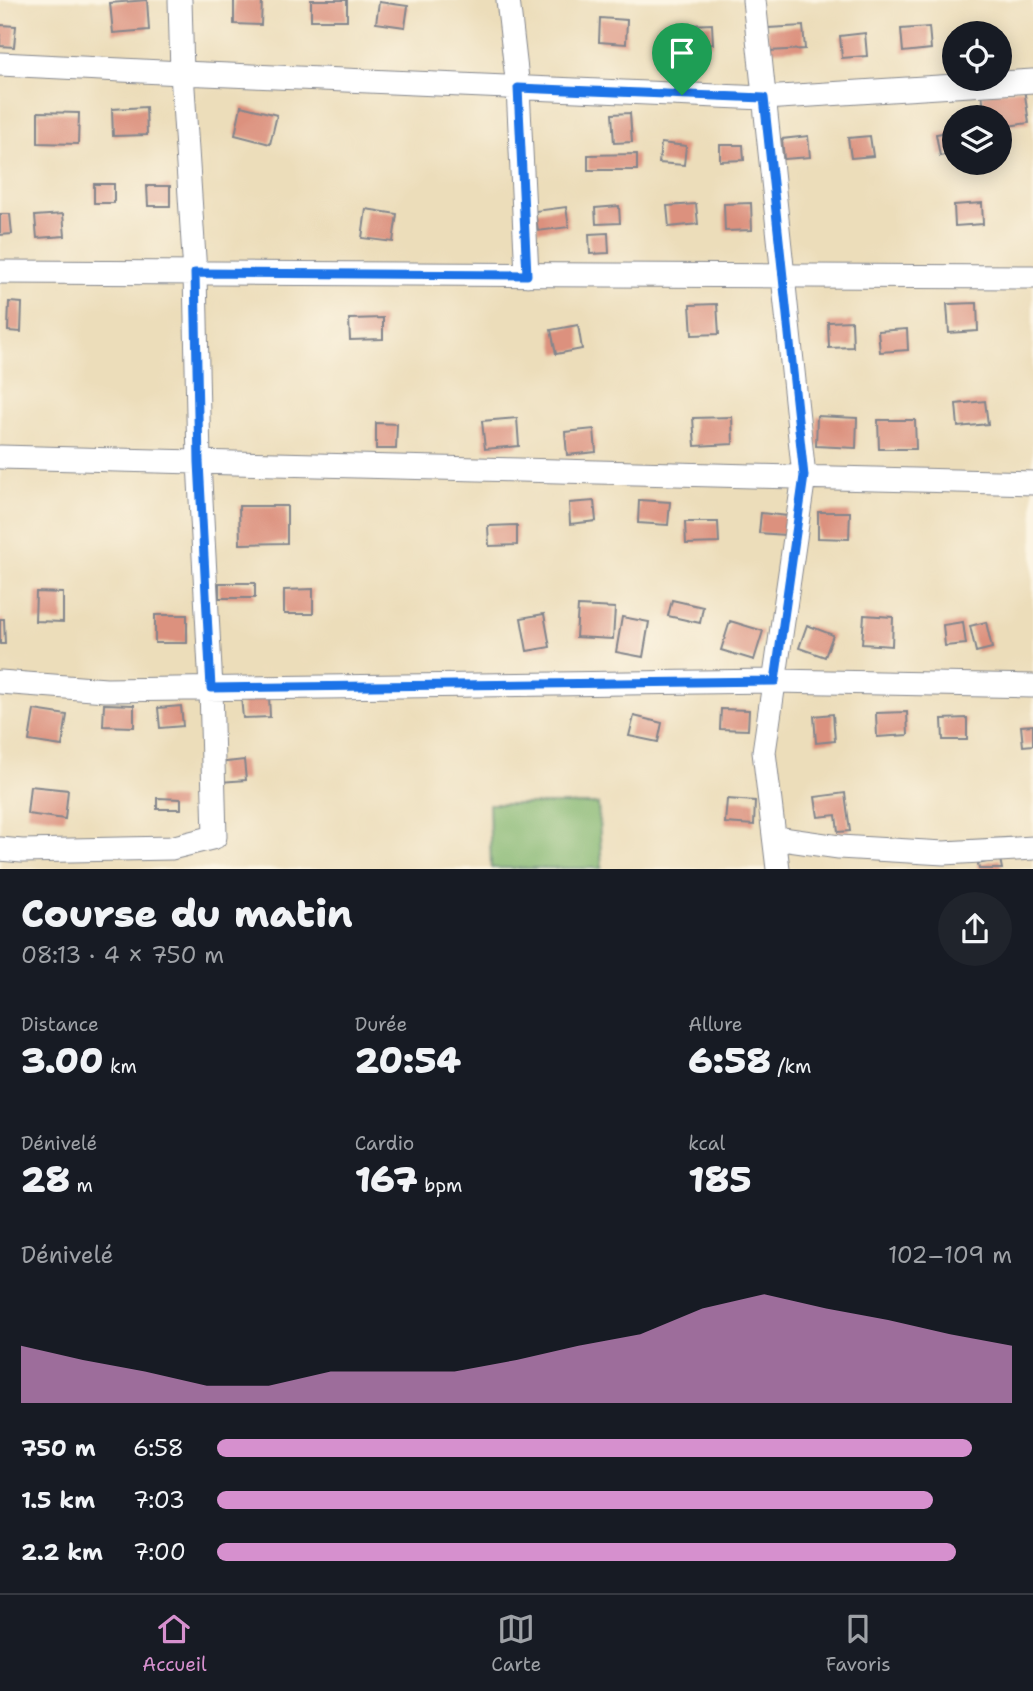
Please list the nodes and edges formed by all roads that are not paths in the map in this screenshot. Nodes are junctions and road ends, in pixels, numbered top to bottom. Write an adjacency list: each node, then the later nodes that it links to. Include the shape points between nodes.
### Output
1 (180, 0): 5 (street)
2 (508, 0): 7 (street)
3 (754, 0): 8 (street)
4 (0, 64): 5 (street)
5 (182, 73): 7 (street); 10 (street)
6 (1033, 81): 8 (street)
7 (518, 88): 8 (street); 11 (street)
8 (764, 98): 12 (street)
9 (0, 272): 10 (street)
10 (195, 273): 11 (street); 15 (street)
11 (527, 275): 12 (street)
12 (783, 276): 13 (street); 16 (street)
13 (1033, 276)
14 (0, 457): 15 (street)
15 (199, 462): 16 (street); 21 (street)
16 (804, 476): 17 (street); 18 (street)
17 (1033, 483)
18 (775, 681): 20 (street); 21 (street); 22 (street, via 764,752)
19 (0, 682): 21 (street, via 106,690)
20 (1033, 686)
21 (211, 688): 24 (street, via 215,837 171,848)
22 (775, 838): 23 (street, via 944,853); 25 (street)
23 (1033, 848)
24 (16, 856)
25 (778, 869)

